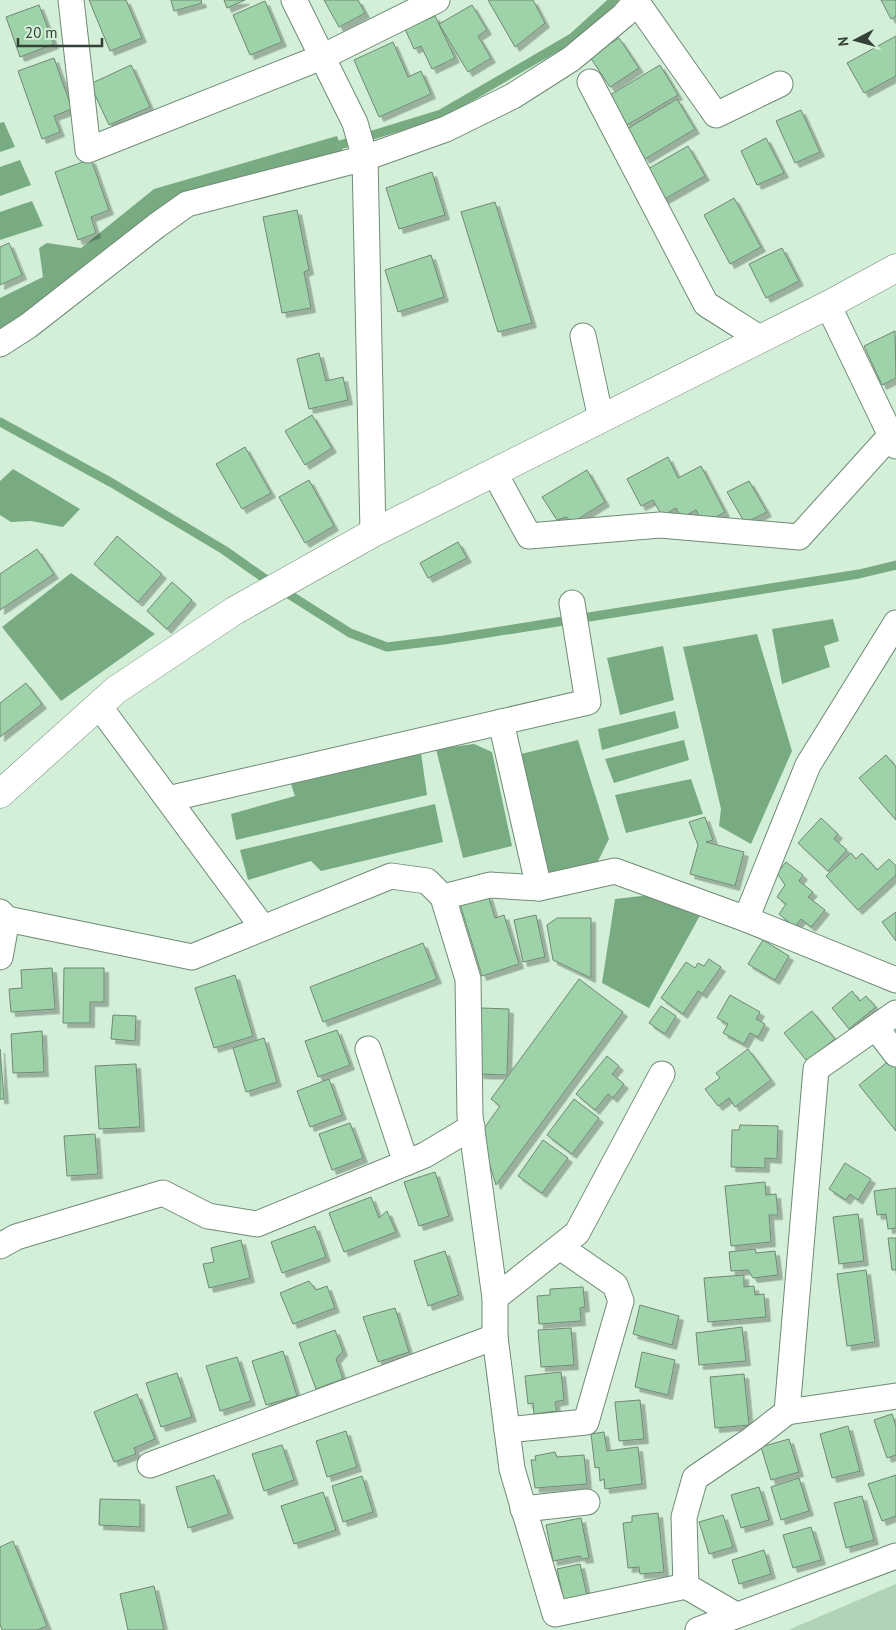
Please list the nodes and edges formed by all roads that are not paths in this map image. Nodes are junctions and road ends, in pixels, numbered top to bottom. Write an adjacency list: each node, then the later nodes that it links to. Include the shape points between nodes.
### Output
1 (71, 0): 5 (street, via 88,150)
2 (294, 0): 5 (street)
3 (437, 0): 5 (street)
4 (637, 1): 7 (street, via 716,115); 8 (street, via 571,59 513,96 446,129)
5 (322, 57): 8 (street, via 355,123)
6 (590, 82): 12 (street, via 706,304)
7 (780, 84)
8 (365, 158): 13 (street, via 187,204); 17 (street)
9 (896, 268): 10 (street)
10 (828, 305): 12 (street); 15 (street)
11 (583, 336): 14 (street)
12 (761, 338): 14 (street)
13 (0, 344)
14 (601, 418): 16 (street)
15 (893, 440): 16 (street, via 799,538 660,525 529,536)
16 (494, 472): 17 (street)
17 (373, 533): 20 (street, via 234,611 116,690)
18 (572, 603): 21 (street, via 588,702)
19 (896, 624): 27 (street, via 808,765)
20 (98, 706): 22 (street); 23 (street)
21 (501, 722): 23 (street); 24 (street)
22 (0, 794)
23 (168, 799): 28 (street)
24 (539, 888): 25 (street, via 490,885); 27 (street, via 615,871)
25 (443, 897): 28 (street, via 427,881 391,876); 36 (street, via 468,979)
26 (3, 916): 28 (street, via 192,957); 29 (street)
27 (746, 919): 30 (street)
28 (263, 928)
29 (0, 957)
30 (896, 980)
31 (896, 1013): 32 (street)
32 (876, 1028): 34 (street); 43 (street, via 816,1069)
33 (368, 1049): 37 (street)
34 (896, 1054)
35 (662, 1074): 39 (street, via 577,1233)
36 (472, 1127): 37 (street); 40 (street)
37 (406, 1163): 38 (street, via 258,1224 208,1216 163,1193 16,1238)
38 (0, 1246)
39 (560, 1247): 40 (street); 44 (street, via 615,1285 621,1301 586,1422)
40 (496, 1298): 41 (street)
41 (495, 1337): 44 (street); 45 (street)
42 (896, 1396): 43 (street)
43 (787, 1412): 49 (street, via 695,1478 684,1517)
44 (506, 1430): 47 (street)
45 (150, 1465)
46 (587, 1502): 47 (street)
47 (523, 1509): 49 (street, via 555,1614)
48 (896, 1556): 50 (street)
49 (686, 1586): 50 (street)
50 (736, 1615): 51 (street)
51 (698, 1630)

